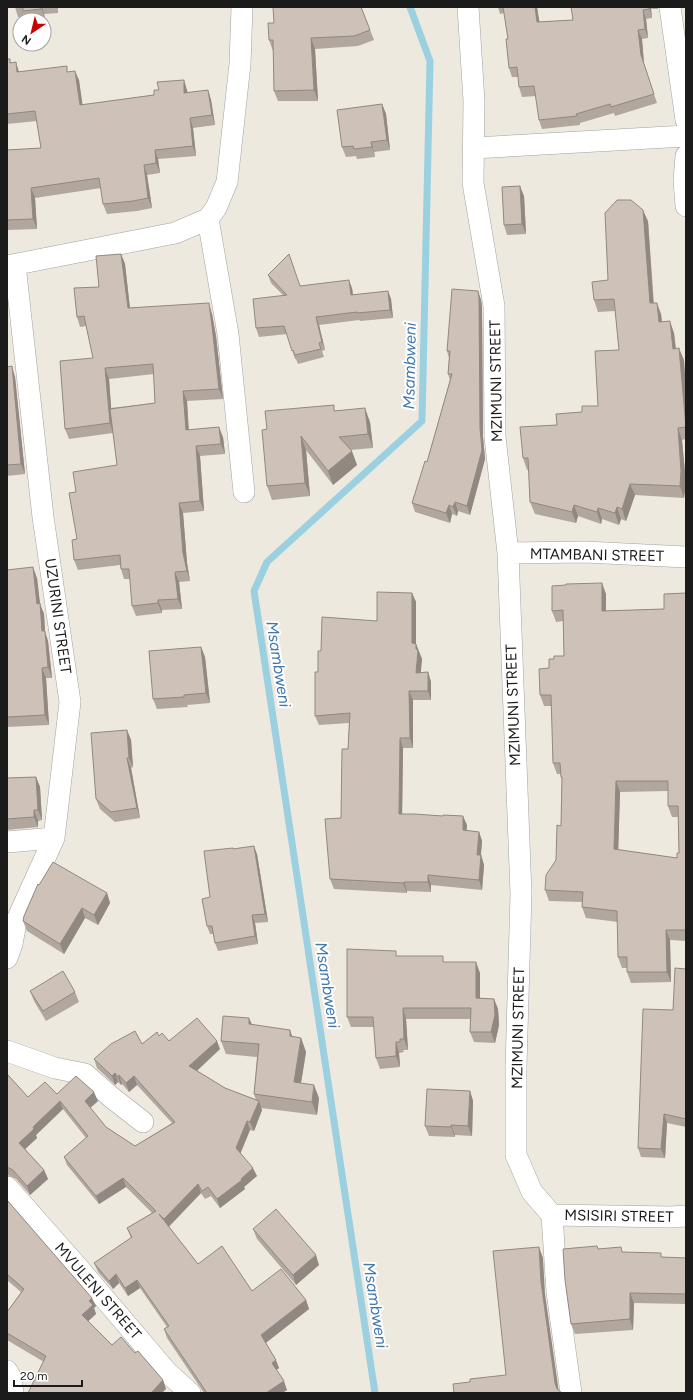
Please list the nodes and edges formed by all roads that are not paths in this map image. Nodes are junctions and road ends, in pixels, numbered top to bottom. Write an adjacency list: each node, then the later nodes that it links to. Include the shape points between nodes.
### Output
1 (242, 7): 9 (street, via 240,64 227,182)
2 (468, 7): 6 (street, MZIMUNI STREET)
3 (670, 7): 4 (street)
4 (686, 120)
5 (686, 136): 6 (street)
6 (474, 148): 12 (street, MZIMUNI STREET, via 473,183 494,306 495,437)
7 (686, 156): 8 (street)
8 (686, 206)
9 (208, 220): 10 (street, via 175,233); 11 (street, via 228,334)
10 (11, 266): 14 (street, UZURINI STREET, via 70,702)
11 (244, 492)
12 (508, 553): 13 (street, MTAMBANI STREET, via 586,552); 20 (street, MZIMUNI STREET, via 521,894 516,1155 532,1192)
13 (686, 557)
14 (54, 838): 15 (street); 16 (street, UZURINI STREET, via 16,922)
15 (7, 842)
16 (7, 958)
17 (7, 1052): 18 (street, via 55,1068 85,1074)
18 (142, 1122)
19 (7, 1187): 24 (street, MVULENI STREET, via 167,1372)
20 (552, 1215): 21 (street, MSISIRI STREET); 25 (street, via 557,1292)
21 (686, 1216)
22 (7, 1371): 23 (street, via 12,1378)
23 (13, 1393)
24 (190, 1393)
25 (571, 1393)

